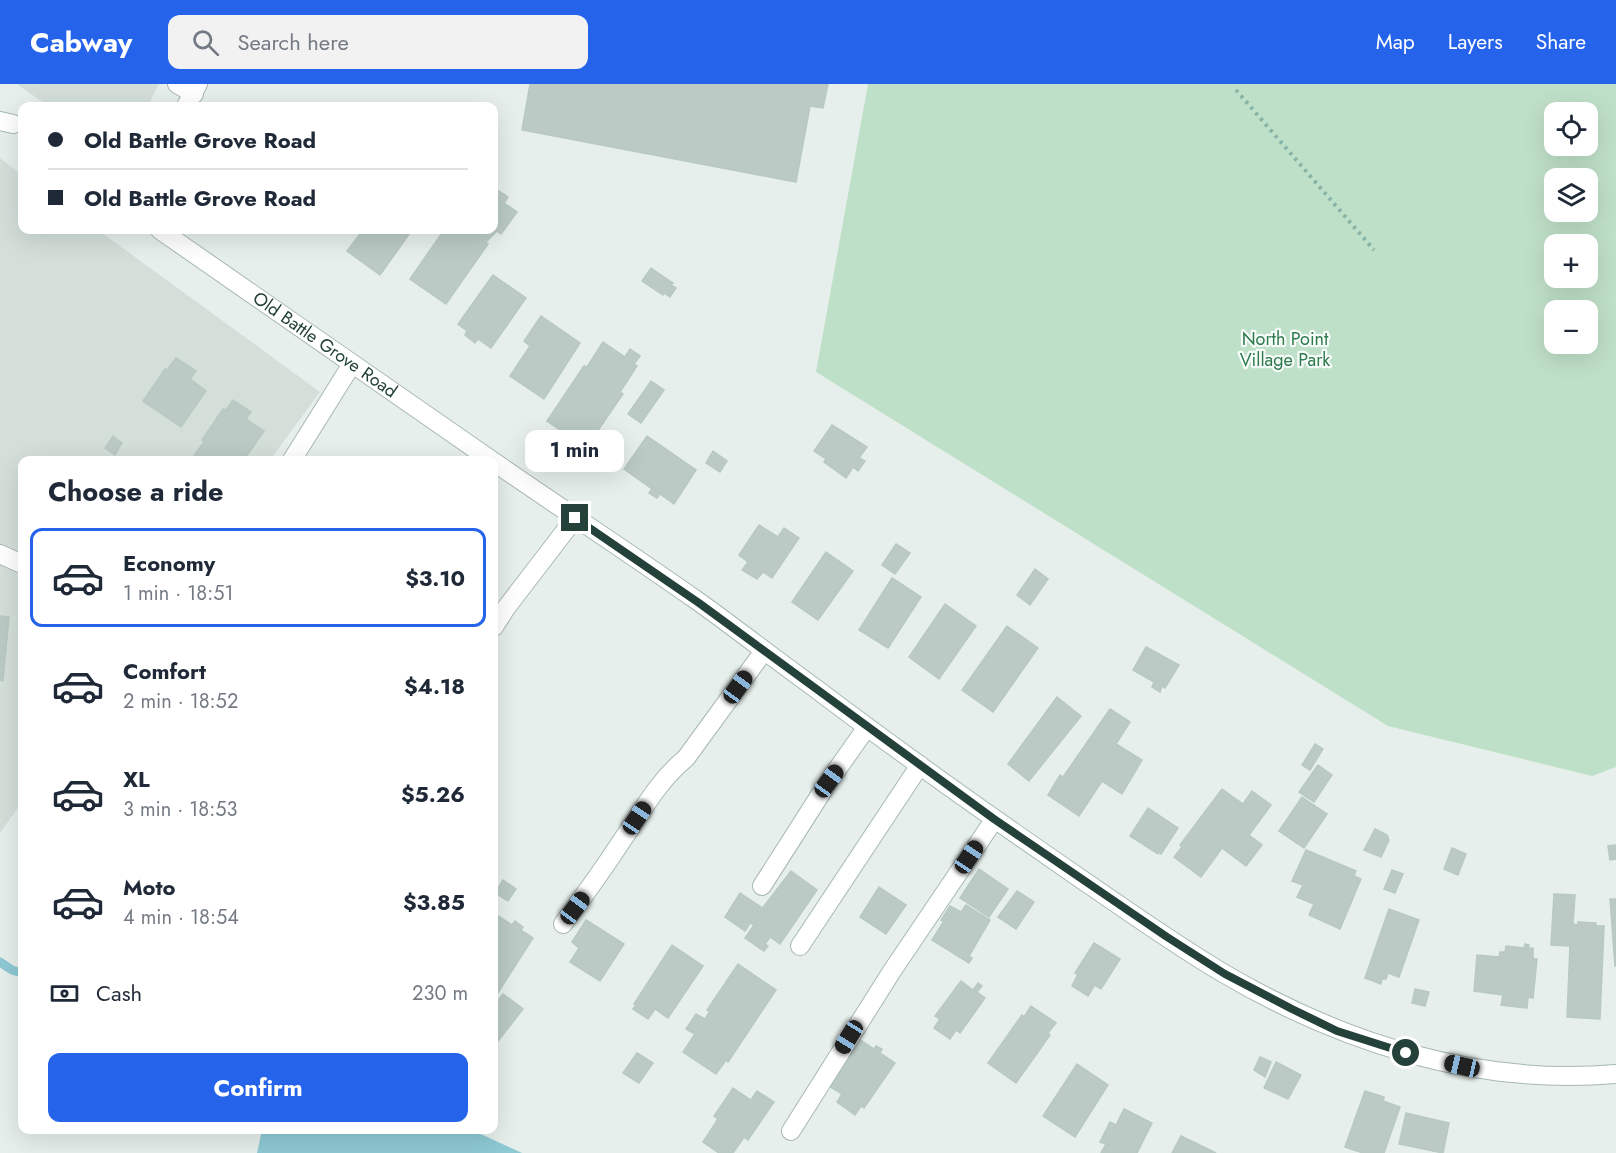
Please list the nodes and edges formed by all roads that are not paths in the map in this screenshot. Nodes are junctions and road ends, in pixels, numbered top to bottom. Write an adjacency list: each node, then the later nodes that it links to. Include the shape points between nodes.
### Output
1 (177, 84): 2 (street)
2 (193, 95)
3 (166, 234): 4 (street, Old Battle Grove Road)
4 (352, 364): 5 (street); 6 (street, Old Battle Grove Road)
5 (294, 456)
6 (485, 456)
7 (498, 465): 8 (street, Old Battle Grove Road)
8 (575, 518): 11 (street); 12 (street, Old Battle Grove Road)
9 (0, 554): 10 (street)
10 (18, 562)
11 (498, 621)
12 (764, 651): 13 (street, Old Battle Grove Road); 17 (street, via 686,758 671,770 650,798)
13 (867, 727): 14 (street, Old Battle Grove Road); 16 (street)
14 (920, 765): 15 (street, Old Battle Grove Road); 18 (street)
15 (994, 819): 19 (street, Old Battle Grove Road, via 1225,974 1337,1031 1385,1047 1509,1074); 20 (street)
16 (762, 886)
17 (563, 924)
18 (800, 946)
19 (1616, 1074)
20 (791, 1131)

